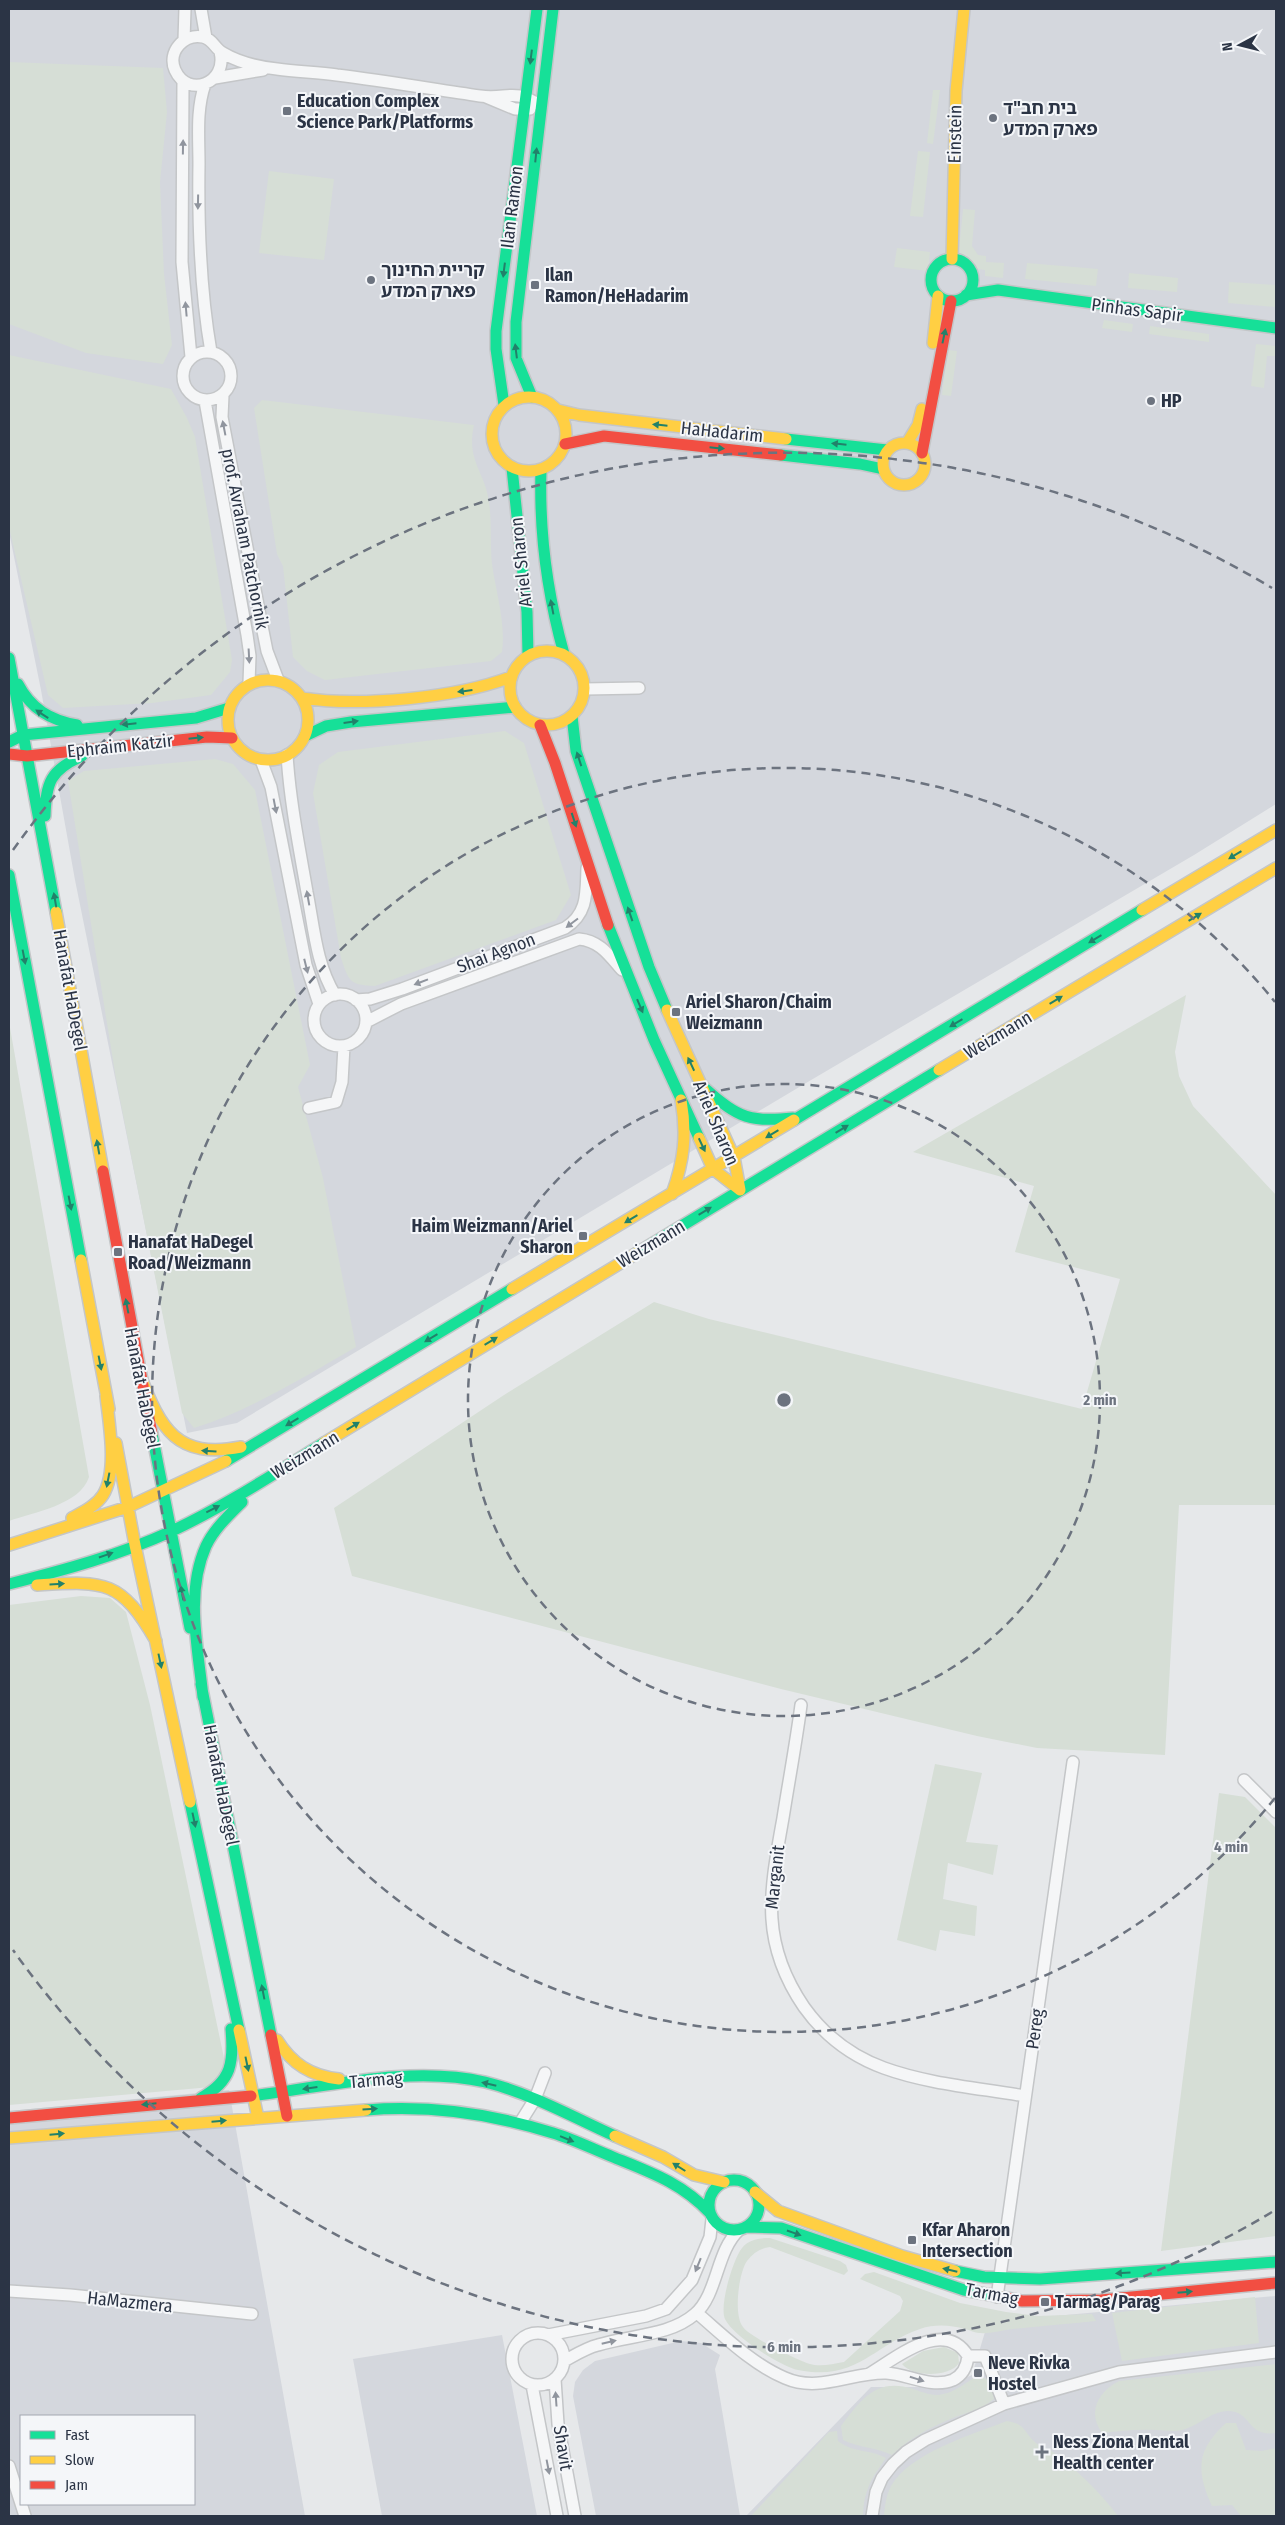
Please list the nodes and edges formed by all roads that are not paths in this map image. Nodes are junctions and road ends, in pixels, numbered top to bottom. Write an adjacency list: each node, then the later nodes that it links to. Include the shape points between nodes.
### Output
1 (185, 9): 7 (street)
2 (201, 9): 6 (street)
3 (537, 9): 13 (street, Ilan Ramon, one-way to 13)
4 (553, 9): 14 (street, Ilan Ramon)
5 (964, 9): 16 (street, Einstein, via 956,91)
6 (206, 38): 7 (street, via 195,36); 8 (street)
7 (184, 40): 10 (street, via 173,60)
8 (220, 52): 9 (street); 11 (street, via 222,63)
9 (278, 70): 11 (street, via 243,72); 12 (street, via 339,75)
10 (184, 81): 11 (street, via 198,85); 24 (street, one-way to 10, via 182,262)
11 (210, 81): 23 (street, one-way to 23, via 199,107 198,243 204,317)
12 (484, 96): 13 (street); 15 (street)
13 (526, 96): 14 (street); 15 (street, Ilan Ramon)
14 (541, 106): 15 (street); 26 (street, Ilan Ramon, one-way to 14, via 520,370 515,343)
15 (524, 110): 28 (street, Ilan Ramon, one-way to 28, via 496,331)
16 (952, 259): 17 (street, via 965,264); 20 (street, via 939,263 931,276)
17 (972, 278): 18 (street, Pinhas Sapir); 19 (street)
18 (998, 290): 19 (street, Pinhas Sapir); 22 (street, Pinhas Sapir)
19 (966, 295): 21 (street)
20 (938, 296): 21 (street); 30 (street, via 925,394 918,425)
21 (951, 300): 33 (street, one-way to 21)
22 (1276, 328)
23 (211, 352): 24 (street); 25 (street, via 224,359 231,372 229,387)
24 (191, 357): 27 (street, via 183,370 184,384 192,396)
25 (223, 395): 27 (street); 41 (street, prof. Avraham Patchornik, one-way to 25, via 264,638 222,417)
26 (532, 397): 28 (street, via 513,400); 29 (street)
27 (205, 401): 42 (street, prof. Avraham Patchornik, one-way to 42, via 247,635)
28 (504, 406): 34 (street, via 494,420 492,442 503,462)
29 (558, 410): 31 (street, via 564,420); 32 (street, HaHadarim, one-way to 29, via 579,416)
30 (907, 442): 32 (street, via 897,443); 33 (street)
31 (565, 444): 35 (street, HaHadarim, one-way to 35, via 604,436); 36 (street, via 560,455)
32 (887, 450): 35 (street)
33 (922, 453): 35 (street, via 925,461 923,473 910,484 903,486 890,481)
34 (512, 468): 36 (street, via 531,472); 38 (street, Ariel Sharon, via 527,612)
35 (883, 469)
36 (541, 470): 37 (street, Ariel Sharon, one-way to 36, via 551,602 542,536)
37 (564, 654): 38 (street, via 546,650); 44 (street, via 580,668)
38 (528, 655): 40 (street)
39 (9, 658): 50 (street, one-way to 39, via 69,724 43,715 22,693); 51 (street, Hanafat HaDegel)
40 (511, 676): 45 (street, one-way to 45, via 471,691 362,702 325,703); 46 (street, via 511,697)
41 (278, 680): 42 (street, via 263,679); 45 (street, via 292,687)
42 (249, 683): 47 (street)
43 (639, 688): 44 (street)
44 (585, 689): 48 (street, via 581,704)
45 (302, 698): 52 (street, via 308,716)
46 (515, 707): 49 (street); 52 (street, one-way to 46, via 326,726 351,722)
47 (229, 708): 50 (street, Ephraim Katzir, one-way to 50, via 196,718); 53 (street, via 227,718)
48 (572, 716): 49 (street, via 562,722); 71 (street, Ariel Sharon, one-way to 48, via 649,967 614,867 576,752)
49 (540, 725): 62 (street, Ariel Sharon, one-way to 62)
50 (106, 726): 51 (street, Ephraim Katzir)
51 (24, 735): 54 (street, Ephraim Katzir); 58 (street, Hanafat HaDegel)
52 (305, 736): 57 (street)
53 (232, 738): 55 (street, Ephraim Katzir, one-way to 53, via 207,737); 59 (street, via 244,752)
54 (9, 742)
55 (103, 748): 58 (street, Ephraim Katzir); 61 (street, via 65,763 50,776)
56 (9, 754): 58 (street, Ephraim Katzir)
57 (287, 755): 59 (street); 66 (street, one-way to 57, via 318,953 290,795)
58 (27, 756): 61 (street, Hanafat HaDegel)
59 (261, 760): 68 (street, one-way to 68, via 271,787 306,966)
60 (1276, 830): 74 (street, Weizmann, one-way to 74)
61 (44, 845): 79 (street, Hanafat HaDegel, one-way to 61)
62 (587, 862): 65 (street, Ariel Sharon); 67 (street, Shai Agnon, one-way to 67, via 585,901 574,923 402,989)
63 (1276, 868): 77 (street, Weizmann, one-way to 63)
64 (9, 875): 80 (street, Hanafat HaDegel, one-way to 80)
65 (627, 975): 69 (street, Shai Agnon, via 602,947 590,940 579,939 401,1004); 72 (street, Ariel Sharon, one-way to 72)
66 (335, 994): 67 (street); 68 (street)
67 (356, 1000): 69 (street, via 362,1006)
68 (319, 1004): 70 (street, via 314,1019 318,1035 331,1045)
69 (366, 1022): 70 (street, via 356,1042)
70 (344, 1046): 73 (street, via 342,1082 336,1102)
71 (700, 1083): 74 (street, via 729,1109 750,1120); 75 (street, Ariel Sharon)
72 (682, 1100): 76 (street, Ariel Sharon, one-way to 76); 78 (street, via 686,1158)
73 (309, 1108)
74 (802, 1116): 75 (street, Weizmann, one-way to 75)
75 (734, 1157): 76 (street, Weizmann); 77 (street, Ariel Sharon)
76 (713, 1169): 77 (street, Ariel Sharon); 78 (street, Weizmann)
77 (740, 1190): 82 (street, Weizmann, one-way to 77)
78 (672, 1194): 81 (street, Weizmann, one-way to 81)
79 (140, 1375): 81 (street, one-way to 79, via 213,1452 188,1446 160,1422); 83 (street, Hanafat HaDegel)
80 (106, 1396): 84 (street, Hanafat HaDegel); 86 (street, one-way to 86, via 110,1476 103,1495 84,1512)
81 (256, 1443): 83 (street, Weizmann)
82 (280, 1470): 85 (street, Weizmann, one-way to 82); 91 (street, via 229,1512 215,1528 200,1558 194,1594)
83 (163, 1492): 84 (street, Weizmann); 85 (street, Hanafat HaDegel)
84 (128, 1507): 86 (street, Weizmann); 88 (street, Hanafat HaDegel)
85 (170, 1531): 88 (street, Weizmann); 91 (street, Hanafat HaDegel, one-way to 85)
86 (42, 1535): 87 (street, Weizmann)
87 (9, 1545)
88 (135, 1545): 89 (street, Weizmann, one-way to 88); 90 (street, Hanafat HaDegel)
89 (9, 1586): 90 (street, one-way to 90, via 86,1582 113,1587 134,1604)
90 (156, 1640): 96 (street, Hanafat HaDegel, one-way to 96)
91 (203, 1697): 97 (street, Hanafat HaDegel, one-way to 91)
92 (801, 1705): 102 (street, Marganit, via 771,1896 778,1955 798,1998 828,2034 867,2061 916,2076)
93 (1073, 1762): 102 (street, Pereg)
94 (1244, 1780): 95 (street)
95 (1276, 1812)
96 (227, 1974): 101 (street, Hanafat HaDegel, one-way to 101); 104 (street, via 232,2038 230,2069 221,2086)
97 (269, 2023): 99 (street, via 284,2053 303,2070 327,2078); 100 (street, Hanafat HaDegel)
98 (545, 2073): 103 (street)
99 (356, 2081): 100 (street, Tarmag, one-way to 100); 103 (street, Tarmag, one-way to 99, via 484,2082 445,2077)
100 (283, 2091): 101 (street, Tarmag); 105 (street, Hanafat HaDegel)
101 (253, 2096): 104 (street, Tarmag); 107 (street, Hanafat HaDegel)
102 (1025, 2096): 115 (street, Pereg)
103 (534, 2099): 108 (street); 110 (street, Tarmag, one-way to 103, via 694,2175 663,2157)
104 (198, 2100): 106 (street, Tarmag, one-way to 106)
105 (287, 2116): 107 (street, Tarmag); 108 (street, Tarmag, one-way to 108, via 381,2109 441,2110)
106 (9, 2118)
107 (258, 2118): 109 (street, Tarmag, one-way to 107)
108 (520, 2123): 112 (street, Tarmag, one-way to 112, via 554,2133 665,2178 694,2196)
109 (9, 2138)
110 (724, 2182): 111 (street, via 741,2181); 112 (street, via 713,2191 708,2206)
111 (755, 2192): 113 (street, via 759,2207 752,2222); 115 (street, Tarmag, one-way to 111, via 937,2267 902,2256 778,2211)
112 (711, 2216): 113 (street, via 727,2230); 121 (street, one-way to 121, via 710,2237 692,2280 666,2308 646,2316)
113 (742, 2229): 118 (street, Tarmag, one-way to 118, via 760,2226 780,2228 942,2283); 119 (street, via 729,2242)
114 (1276, 2262): 115 (street, Tarmag, one-way to 115, via 1040,2279)
115 (998, 2279): 118 (street, Pereg)
116 (1276, 2283): 118 (street, Tarmag, one-way to 116, via 1047,2302 1101,2300)
117 (9, 2291): 120 (street, HaMazmera)
118 (997, 2297)
119 (697, 2313): 124 (street, one-way to 119, via 598,2345 676,2327); 125 (street, via 736,2347 787,2379 816,2384)
120 (252, 2314)
121 (548, 2335): 124 (street, via 560,2346); 127 (street, via 531,2334 523,2338 513,2351 513,2368 524,2382)
122 (1276, 2352): 128 (street, via 1120,2372)
123 (968, 2356): 125 (street, via 957,2343 932,2340); 125 (street, one-way to 123, via 896,2374 927,2382 945,2382 954,2380 963,2372); 128 (street, via 985,2356)
124 (564, 2361): 126 (street)
125 (869, 2374)
126 (555, 2379): 127 (street, via 548,2384); 132 (street, Shavit, one-way to 126, via 558,2424)
127 (532, 2385): 131 (street, Shavit, one-way to 131)
128 (1004, 2404): 133 (street, via 906,2452 882,2478)
129 (9, 2466): 130 (street)
130 (20, 2500)
131 (557, 2516)
132 (575, 2516)
133 (872, 2516)

